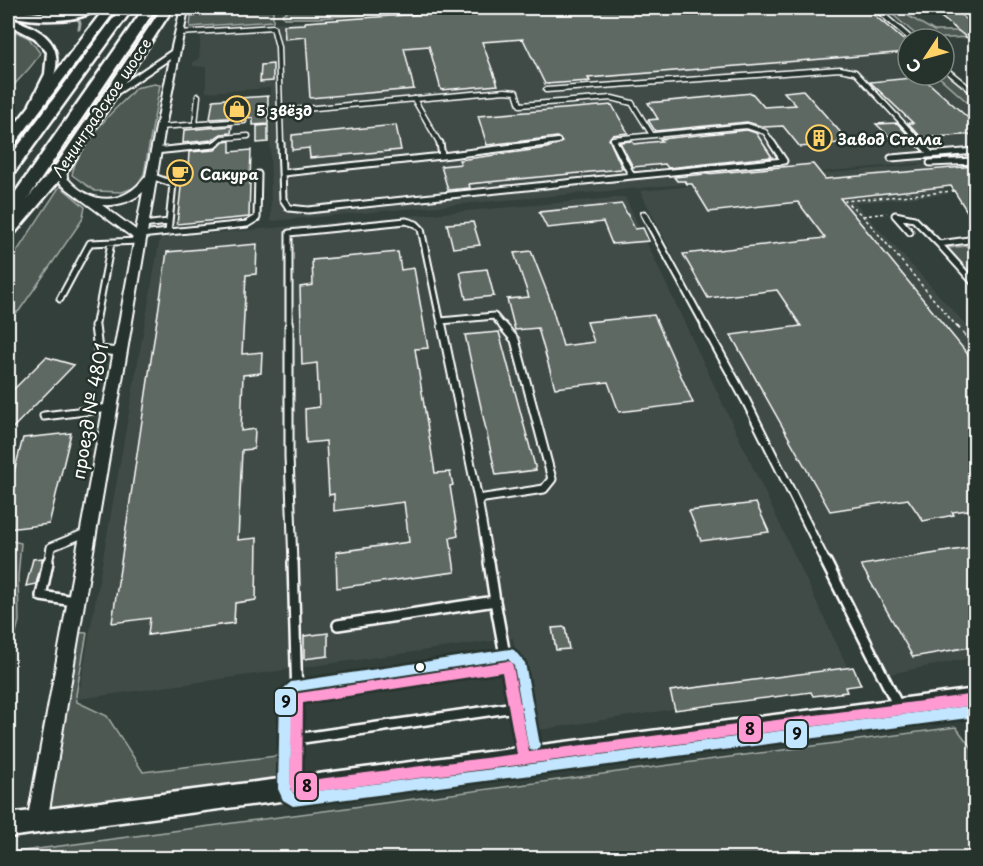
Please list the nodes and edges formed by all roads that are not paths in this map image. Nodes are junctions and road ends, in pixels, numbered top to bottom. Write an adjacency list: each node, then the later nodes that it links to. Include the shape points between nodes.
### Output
1 (93, 8): 9 (main road, via 48,16)
2 (111, 8): 23 (main road)
3 (127, 8): 39 (highway, Ленинградское шоссе)
4 (150, 8): 46 (highway, Ленинградское шоссе)
5 (167, 8): 19 (main road, Ленинградское шоссе)
6 (246, 8): 8 (street)
7 (875, 8): 11 (lane)
8 (184, 10): 12 (street, проезд № 4801)
9 (8, 12)
10 (8, 21): 23 (street, via 40,35 53,58 49,79)
11 (897, 27)
12 (179, 33): 13 (street, проезд № 4801); 22 (lane, via 273,27)
13 (175, 52): 14 (street); 16 (street, проезд № 4801)
14 (138, 75): 16 (street, via 161,72); 19 (street)
15 (956, 78): 18 (lane)
16 (169, 81): 26 (street, проезд № 4801)
17 (546, 90): 33 (lane, via 840,69 855,72)
18 (975, 94)
19 (110, 95): 38 (main road, Ленинградское шоссе)
20 (198, 96): 25 (lane)
21 (414, 99): 22 (lane); 27 (lane, via 505,91 516,92 520,105 612,98 632,103); 34 (lane, via 439,140)
22 (282, 111): 40 (lane)
23 (26, 120): 30 (main road)
24 (244, 121): 25 (lane)
25 (195, 125): 26 (lane)
26 (160, 127): 31 (street, проезд № 4801)
27 (652, 135): 43 (lane, via 613,139); 43 (lane, via 747,126 765,132 784,161)
28 (248, 136): 31 (lane, via 222,138 214,145)
29 (558, 141): 34 (lane)
30 (8, 143)
31 (155, 151): 42 (street, проезд № 4801)
32 (975, 151): 33 (lane)
33 (932, 155): 35 (lane)
34 (442, 156): 40 (lane)
35 (891, 158)
36 (975, 161): 37 (lane)
37 (930, 163)
38 (63, 167): 44 (street, via 62,178); 48 (main road, Ленинградское шоссе)
39 (8, 170)
40 (283, 173): 43 (lane, via 283,199 289,208 308,210)
41 (258, 174): 49 (lane, via 257,218 247,224)
42 (151, 176): 44 (street, via 143,189 120,202); 47 (lane, via 173,184); 51 (street, проезд № 4801)
43 (632, 177)
44 (85, 197): 51 (street, via 136,235)
45 (644, 214): 70 (lane, via 746,401)
46 (8, 215)
47 (169, 222): 49 (lane); 51 (lane)
48 (8, 231)
49 (168, 232): 51 (lane)
50 (910, 232): 54 (lane, via 896,215 914,219)
51 (141, 234): 53 (lane); 58 (street, проезд № 4801)
52 (975, 239): 54 (lane)
53 (111, 243): 56 (lane, via 90,243); 58 (lane, via 94,323 98,350)
54 (939, 244): 55 (lane)
55 (975, 285)
56 (60, 299)
57 (441, 321): 61 (lane); 61 (lane, via 494,316 515,340 552,479 544,489); 67 (lane, via 421,229 416,224 406,221 289,234 289,456)
58 (120, 352): 59 (street, проезд № 4801)
59 (110, 408): 60 (lane); 62 (street, проезд № 4801)
60 (44, 416)
61 (478, 499): 64 (lane)
62 (88, 532): 63 (street, проезд № 4801); 63 (lane, via 51,547 41,596)
63 (76, 601): 74 (street, проезд № 4801)
64 (495, 601): 65 (lane); 66 (lane)
65 (338, 625)
66 (507, 666): 67 (lane); 69 (lane)
67 (297, 698): 71 (lane)
68 (975, 699): 70 (street)
69 (515, 707): 71 (lane); 72 (lane)
70 (900, 710): 72 (street)
71 (296, 739): 73 (lane)
72 (524, 759): 73 (street)
73 (296, 788): 74 (street)
74 (36, 822): 75 (street)
75 (8, 826)

